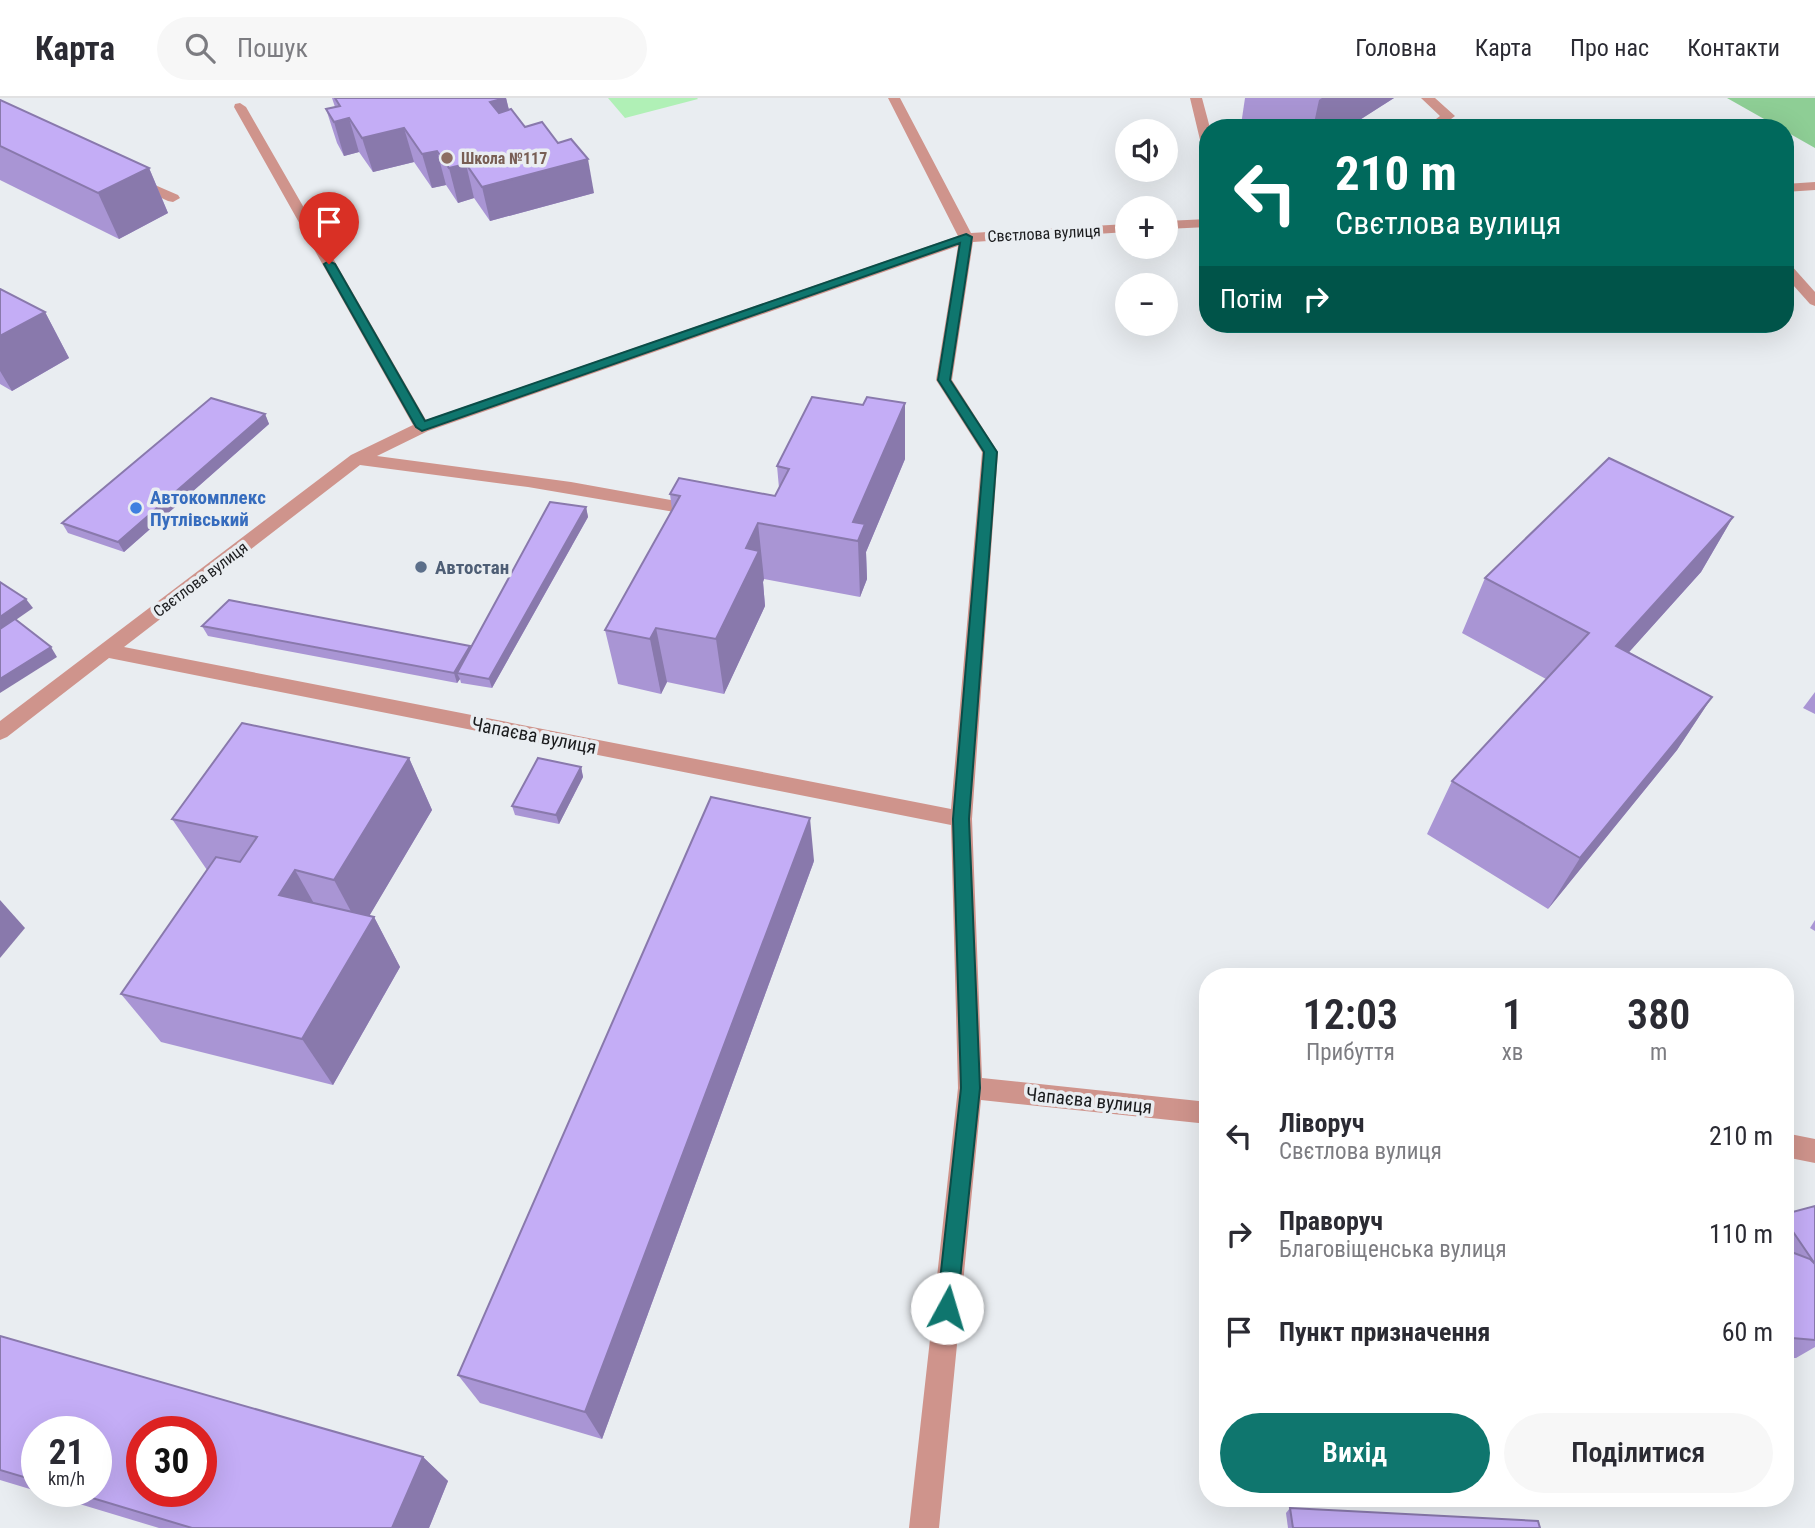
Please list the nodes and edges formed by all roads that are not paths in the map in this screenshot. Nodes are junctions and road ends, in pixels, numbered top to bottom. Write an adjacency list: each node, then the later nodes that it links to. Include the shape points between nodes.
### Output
1 (894, 98): 14 (street)
2 (1196, 98): 5 (street)
3 (1427, 98): 6 (street, via 1448,116)
4 (240, 107): 17 (street)
5 (1201, 119)
6 (1444, 119)
7 (123, 175): 10 (street)
8 (1815, 186): 9 (street)
9 (1794, 187)
10 (173, 198)
11 (1199, 223): 12 (street)
12 (1178, 224)
13 (1115, 229): 14 (street, Свєтлова вулиця)
14 (966, 237): 17 (street, Свєтлова вулиця); 22 (street, via 944,380 990,452)
15 (1794, 277): 16 (street)
16 (1815, 301)
17 (422, 427): 18 (street, Свєтлова вулиця)
18 (357, 459): 19 (street, via 450,469); 20 (street, Свєтлова вулиця)
19 (715, 513)
20 (107, 651): 21 (street, Свєтлова вулиця); 22 (street, Чапаєва вулиця)
21 (0, 732)
22 (961, 819): 23 (street)
23 (970, 1088): 24 (street, Чапаєва вулиця); 27 (street)
24 (1199, 1112)
25 (1794, 1147): 26 (street)
26 (1815, 1151)
27 (924, 1528)

